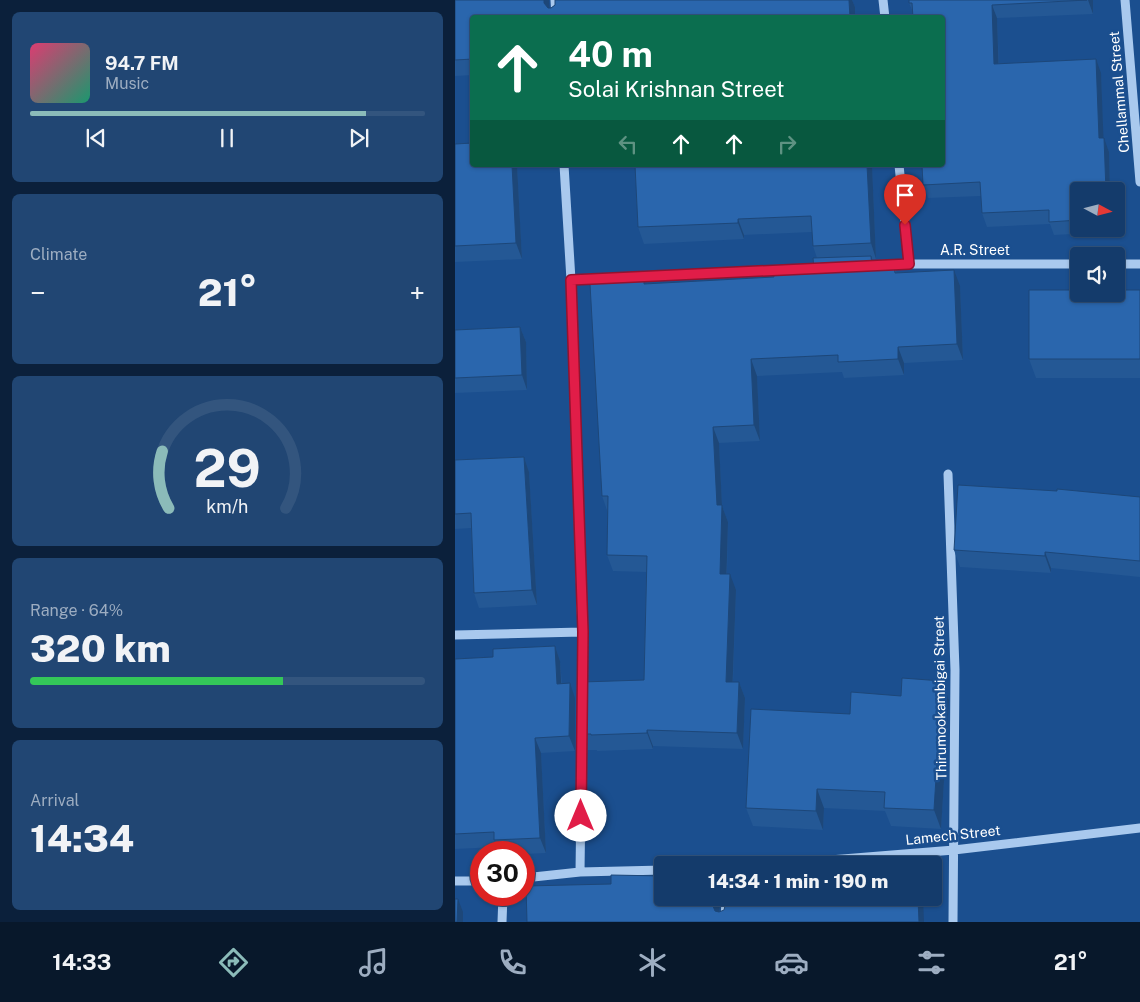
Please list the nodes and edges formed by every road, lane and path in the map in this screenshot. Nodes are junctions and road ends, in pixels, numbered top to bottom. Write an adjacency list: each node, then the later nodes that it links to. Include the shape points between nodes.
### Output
1 (555, 0): 4 (street)
2 (883, 0): 5 (street)
3 (1125, 0): 8 (street, Chellammal Street)
4 (556, 15)
5 (885, 15)
6 (564, 167): 15 (street)
7 (899, 167): 9 (street)
8 (1140, 182)
9 (909, 264): 10 (street, A.R. Street); 13 (street, A.R. Street)
10 (1070, 264)
11 (1125, 264): 12 (street)
12 (1140, 264)
13 (859, 267)
14 (789, 270): 15 (street)
15 (571, 280): 17 (street)
16 (948, 474): 20 (street, Thirumookambigai Street, via 955,670)
17 (583, 632): 18 (street); 23 (street)
18 (455, 636)
19 (1140, 828): 20 (street, Lamech Street)
20 (954, 850): 21 (street, Lamech Street); 31 (street, Thirumookambigai Street)
21 (880, 856)
22 (654, 870): 23 (street)
23 (580, 872): 24 (street)
24 (535, 877)
25 (455, 881): 26 (street)
26 (470, 881)
27 (503, 906): 29 (street)
28 (726, 906): 30 (street)
29 (502, 922)
30 (725, 922)
31 (953, 922)

